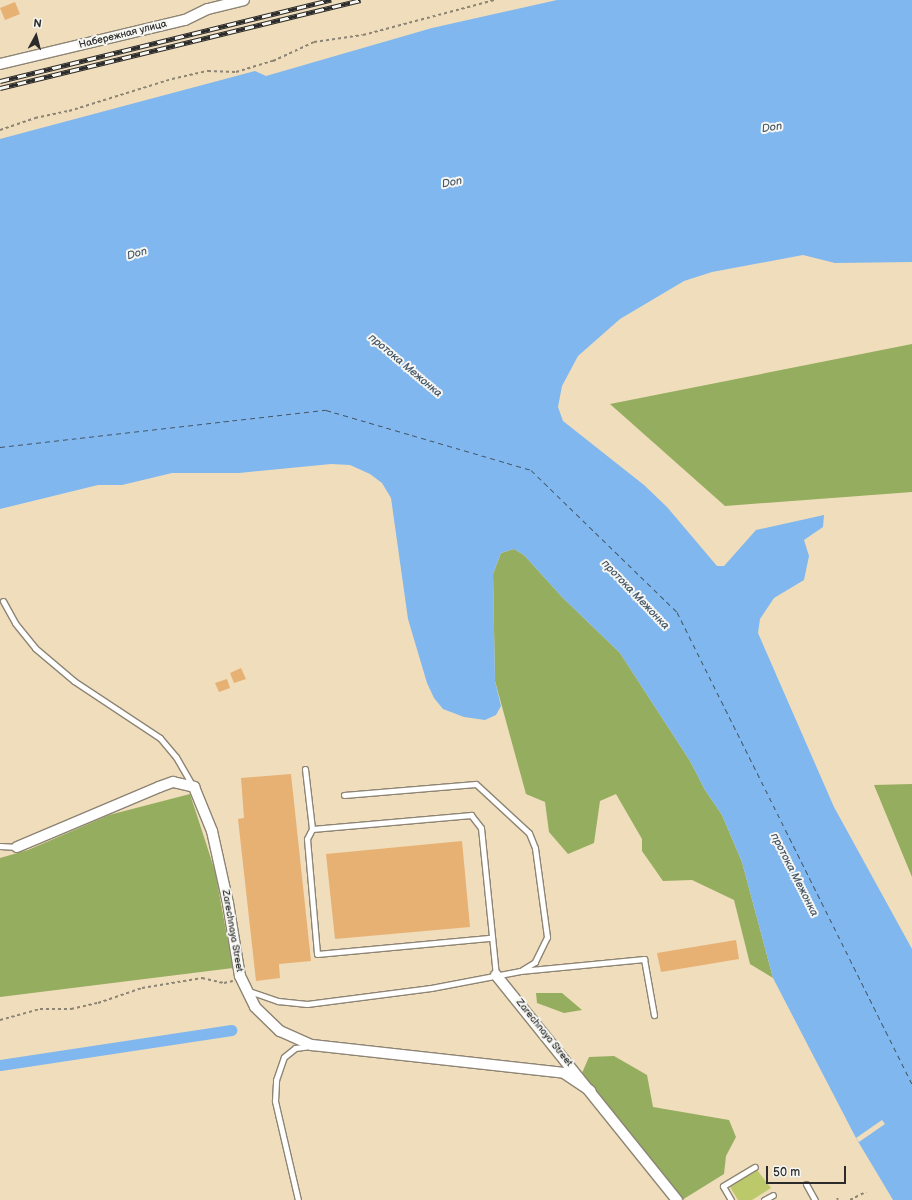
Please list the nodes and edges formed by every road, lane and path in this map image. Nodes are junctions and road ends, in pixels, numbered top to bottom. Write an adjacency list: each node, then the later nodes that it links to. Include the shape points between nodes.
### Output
1 (244, 0): 3 (street, Набережная улица)
2 (494, 0): 5 (path, via 363,35 314,42 273,61 236,72 208,71 172,78)
3 (210, 4): 4 (street, Набережная улица, via 185,20)
4 (0, 64)
5 (0, 130)
6 (3, 601): 8 (lane, via 15,623 35,648 74,681 160,738)
7 (305, 769): 10 (lane)
8 (194, 788): 12 (street, via 173,782); 16 (street, Zarechnaya Street, via 212,831)
9 (344, 795): 14 (lane, via 476,784 529,833 535,848 547,937 536,962)
10 (312, 829): 13 (lane, via 471,815 481,828); 13 (lane, via 307,839 317,954)
11 (0, 846): 12 (lane)
12 (16, 847)
13 (491, 938): 15 (lane)
14 (520, 971): 15 (lane); 17 (lane, via 644,959)
15 (496, 975): 16 (lane, via 424,989 307,1004 278,1002); 20 (street, Zarechnaya Street)
16 (243, 985): 18 (path, via 202,978 142,988 98,1004 71,1009 40,1009); 19 (street, Zarechnaya Street, via 255,1007 280,1031)
17 (654, 1015)
18 (0, 1020)
19 (312, 1045): 20 (street, Zarechnaya Street, via 564,1073); 25 (lane, via 295,1048 284,1057 276,1080 275,1101)
20 (591, 1091): 26 (street, Zarechnaya Street)
21 (755, 1167): 27 (lane, via 723,1186)
22 (806, 1184): 29 (lane)
23 (866, 1192): 30 (path)
24 (772, 1195): 28 (lane)
25 (298, 1200)
26 (676, 1200)
27 (731, 1200)
28 (764, 1200)
29 (815, 1200)
30 (850, 1200)

